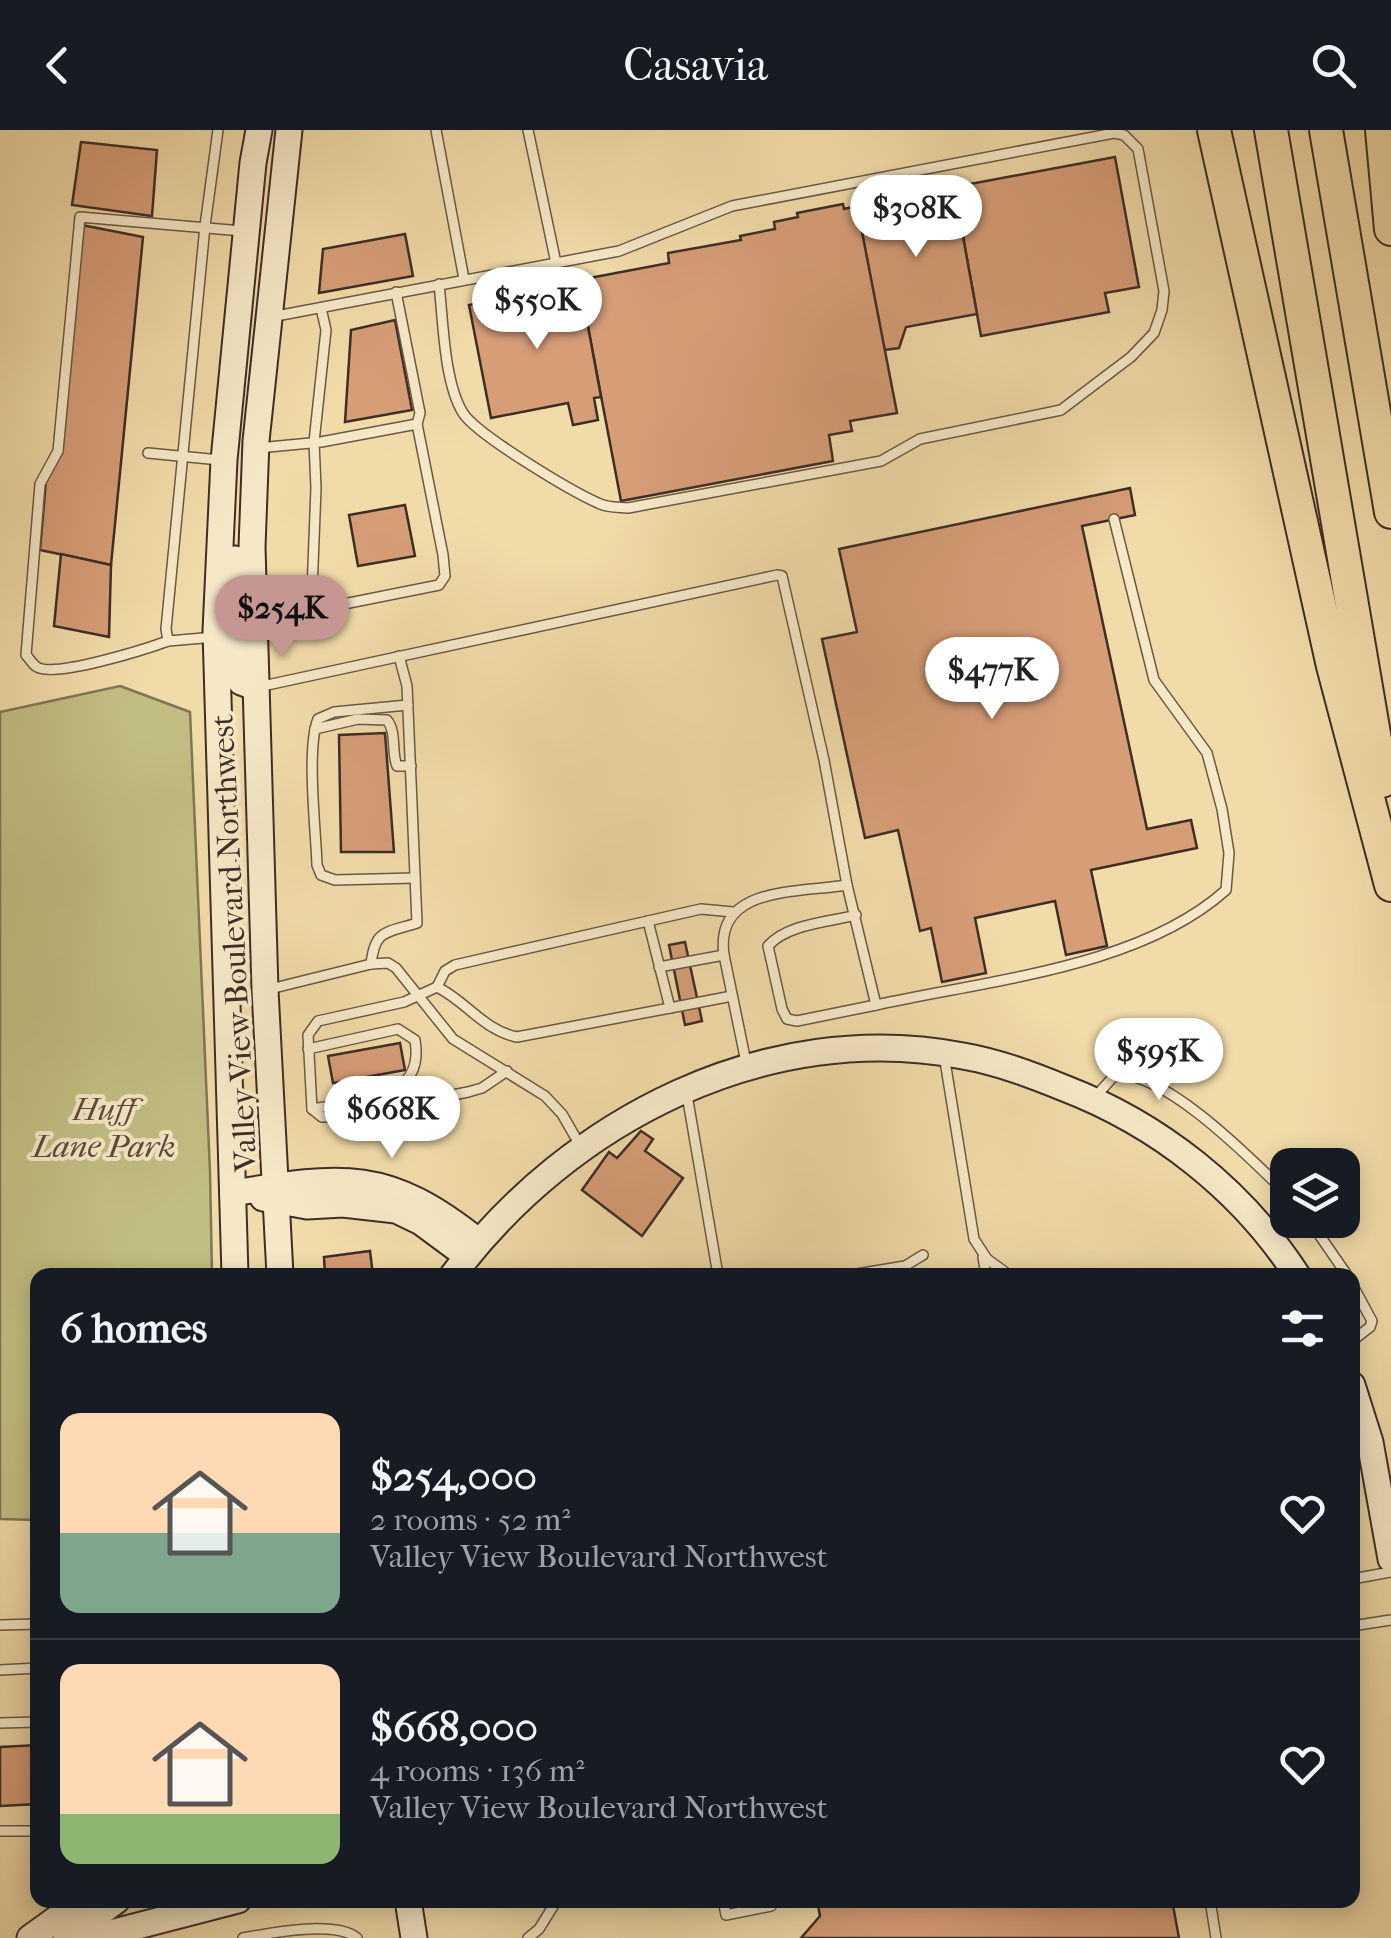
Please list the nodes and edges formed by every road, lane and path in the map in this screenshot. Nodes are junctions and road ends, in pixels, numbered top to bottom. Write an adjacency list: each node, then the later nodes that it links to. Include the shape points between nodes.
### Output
1 (218, 130): 11 (lane)
2 (259, 130): 13 (main road, Valley View Boulevard Northwest)
3 (289, 130): 19 (main road, Valley View Boulevard Northwest)
4 (436, 130): 15 (lane)
5 (528, 130): 14 (lane)
6 (1214, 130): 38 (highway, via 1333,666)
7 (1271, 130): 35 (highway)
8 (1326, 130): 26 (highway)
9 (1382, 130): 12 (highway)
10 (1107, 132): 14 (lane, via 732,206 619,251); 16 (lane, via 1124,135 1138,149 1164,291 1154,333 1061,410 920,439 881,461 628,508 602,506 476,428 462,412)
11 (205, 226): 13 (lane); 24 (lane); 29 (lane, via 80,217 58,452 40,484 26,655 48,669)
12 (1391, 229)
13 (246, 232): 22 (main road, via 260,243 245,406); 25 (main road, Valley View Boulevard Northwest)
14 (556, 263): 15 (lane)
15 (464, 278): 16 (lane)
16 (439, 284): 17 (lane)
17 (396, 292): 18 (lane); 20 (lane)
18 (321, 308): 19 (lane); 21 (lane, via 326,330)
19 (268, 318): 22 (main road, Valley View Boulevard Northwest)
20 (417, 424): 21 (lane); 21 (lane, via 445,576 439,585 365,602 318,603 312,592)
21 (314, 442): 22 (lane)
22 (256, 444): 31 (main road, Valley View Boulevard Northwest)
23 (148, 453): 24 (lane)
24 (183, 458): 25 (lane); 29 (lane)
25 (224, 460): 28 (main road, Valley View Boulevard Northwest); 31 (main road, via 233,506 236,673)
26 (1391, 512)
27 (1114, 519): 49 (lane, via 1154,680 1207,754 1229,853 1226,890 1202,912 1108,955)
28 (216, 637): 29 (lane); 61 (main road, Valley View Boulevard Northwest)
29 (168, 642)
30 (399, 656): 31 (lane); 32 (lane); 37 (lane, via 782,576)
31 (256, 687): 46 (main road, Valley View Boulevard Northwest)
32 (408, 705): 33 (lane, via 334,712); 34 (lane)
33 (315, 729): 34 (lane, via 387,720 392,756 398,766); 36 (lane, via 321,875 348,881)
34 (411, 766): 36 (lane)
35 (1391, 836)
36 (415, 878): 43 (lane, via 417,923 379,935)
37 (846, 884): 39 (lane, via 766,897); 40 (lane)
38 (1391, 884)
39 (734, 912): 41 (lane, via 700,909); 42 (lane, via 722,933)
40 (856, 915): 49 (lane); 49 (lane, via 776,936 768,946 771,965 782,1009 796,1022)
41 (648, 922): 44 (lane); 45 (lane, via 455,965)
42 (724, 955): 44 (lane); 47 (lane)
43 (371, 964): 46 (lane); 48 (lane, via 396,968)
44 (659, 967): 50 (lane)
45 (437, 987): 48 (lane); 50 (lane, via 484,1023 517,1037)
46 (265, 990): 60 (main road, Valley View Boulevard Northwest)
47 (732, 996): 50 (lane); 53 (lane)
48 (418, 997): 51 (lane, via 318,1021); 54 (lane, via 453,1040)
49 (876, 1005)
50 (670, 1008)
51 (308, 1049): 57 (lane); 57 (lane, via 398,1029 415,1040 417,1054 405,1085)
52 (944, 1052): 53 (main road, via 869,1049); 56 (main road); 67 (lane)
53 (747, 1068): 55 (main road)
54 (506, 1072): 57 (lane, via 482,1088 352,1115 322,1116); 58 (lane, via 545,1096)
55 (686, 1089): 58 (main road); 72 (lane)
56 (1094, 1099): 59 (lane, via 1114,1076 1135,1075 1210,1124); 76 (main road, via 1212,1177)
57 (312, 1109)
58 (581, 1147): 62 (main road)
59 (1270, 1179)
60 (277, 1193): 61 (main road); 63 (main road, via 321,1179 345,1180); 64 (main road, via 308,1206 372,1206); 70 (main road, Valley View Boulevard Northwest)
61 (233, 1194): 69 (main road, Valley View Boulevard Northwest)
62 (512, 1206): 63 (main road, via 471,1216); 68 (main road)
63 (433, 1208): 68 (main road)
64 (404, 1214): 68 (main road); 71 (main road, via 435,1245)
65 (1321, 1238): 77 (lane)
66 (923, 1254): 73 (lane)
67 (982, 1254): 74 (lane); 75 (lane)
68 (466, 1258)
69 (235, 1268)
70 (280, 1268)
71 (439, 1268)
72 (717, 1268)
73 (893, 1268)
74 (985, 1268)
75 (1000, 1268)
76 (1292, 1268)
77 (1342, 1268)
78 (1360, 1296): 79 (lane, via 1372,1321)
79 (1360, 1335)
80 (1360, 1410): 81 (main road)
81 (1391, 1559)
82 (1391, 1572): 83 (lane)
83 (1360, 1578)
84 (1391, 1620): 87 (lane)
85 (30, 1624): 86 (lane)
86 (0, 1625)
87 (1360, 1625)
88 (30, 1668): 89 (lane)
89 (0, 1670)
90 (30, 1722): 91 (lane)
91 (0, 1723)
92 (30, 1831): 93 (lane)
93 (0, 1832)
94 (72, 1908): 102 (main road)
95 (106, 1908): 103 (main road)
96 (207, 1908): 104 (main road)
97 (409, 1908): 107 (main road)
98 (553, 1908): 108 (lane)
99 (725, 1908): 100 (lane, via 726,1914)
100 (760, 1908)
101 (1211, 1908): 109 (lane)
102 (30, 1938)
103 (66, 1938)
104 (90, 1938)
105 (243, 1938): 106 (lane, via 289,1930 348,1931)
106 (357, 1938)
107 (414, 1938)
108 (528, 1938)
109 (1216, 1938)

